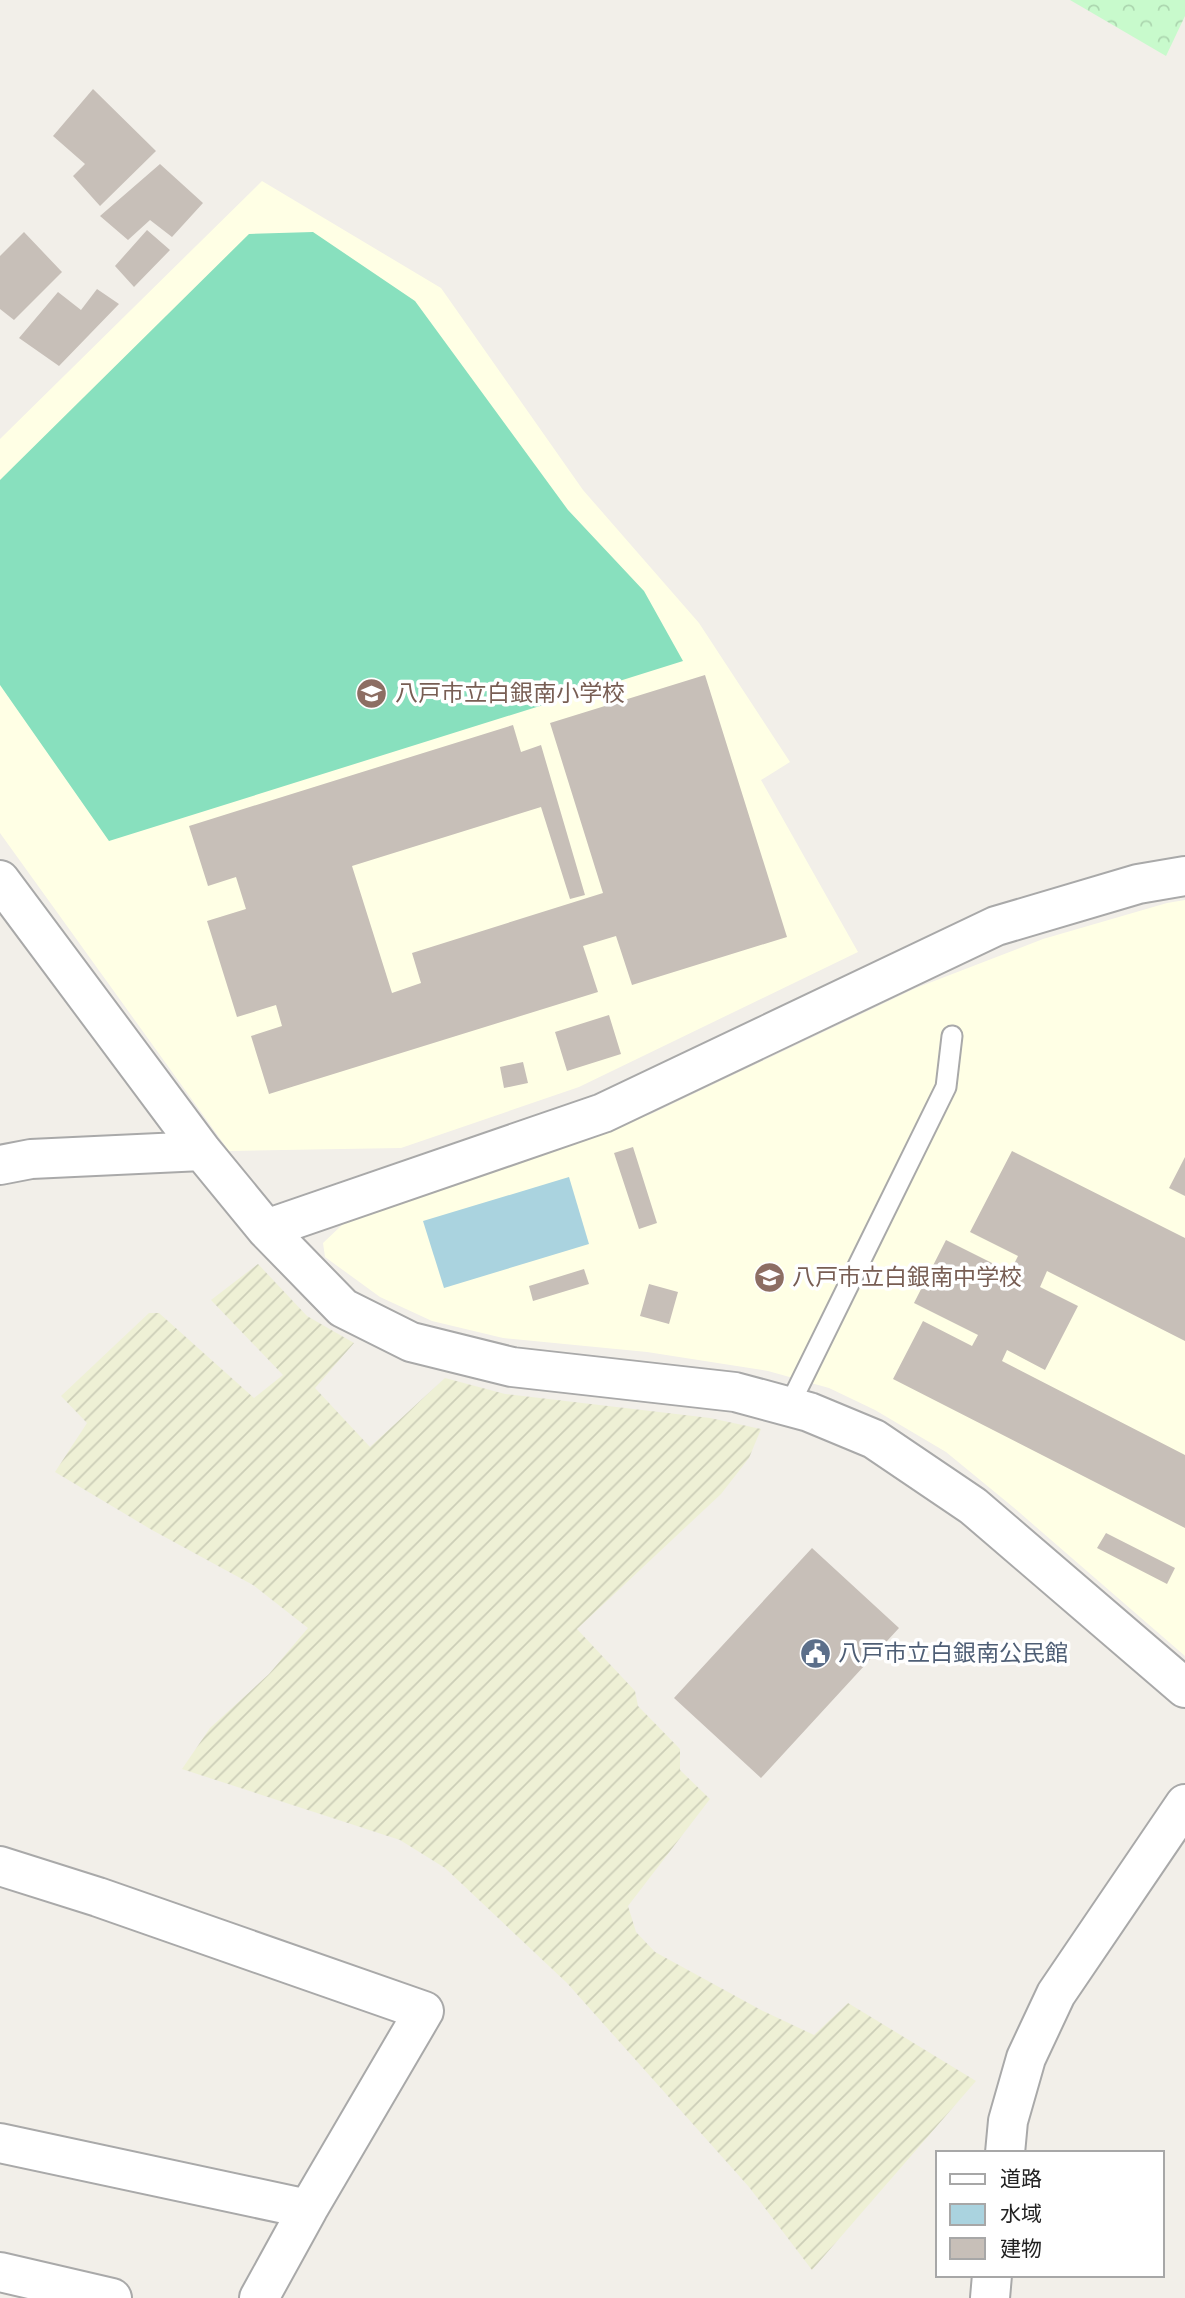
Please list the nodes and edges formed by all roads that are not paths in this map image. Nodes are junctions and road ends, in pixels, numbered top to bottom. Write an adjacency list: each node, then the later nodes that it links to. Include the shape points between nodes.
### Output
1 (1185, 876): 6 (street, via 1138,884 996,926 603,1113)
2 (0, 880): 4 (street)
3 (952, 1036): 7 (lane, via 946,1087)
4 (202, 1150): 5 (street, via 31,1159); 6 (street)
5 (0, 1165)
6 (266, 1230): 7 (street, via 343,1308 411,1342 512,1367 735,1392)
7 (789, 1406): 8 (street, via 874,1439 973,1506)
8 (1185, 1688)
9 (1185, 1804): 12 (street, via 1056,1994 1026,2059 1008,2121)
10 (0, 1866): 13 (street, via 424,2011)
11 (0, 2143): 13 (street)
12 (1005, 2151)
13 (307, 2209): 17 (street)
14 (0, 2272): 16 (street)
15 (992, 2277): 18 (street)
16 (112, 2298)
17 (259, 2298)
18 (990, 2298)

